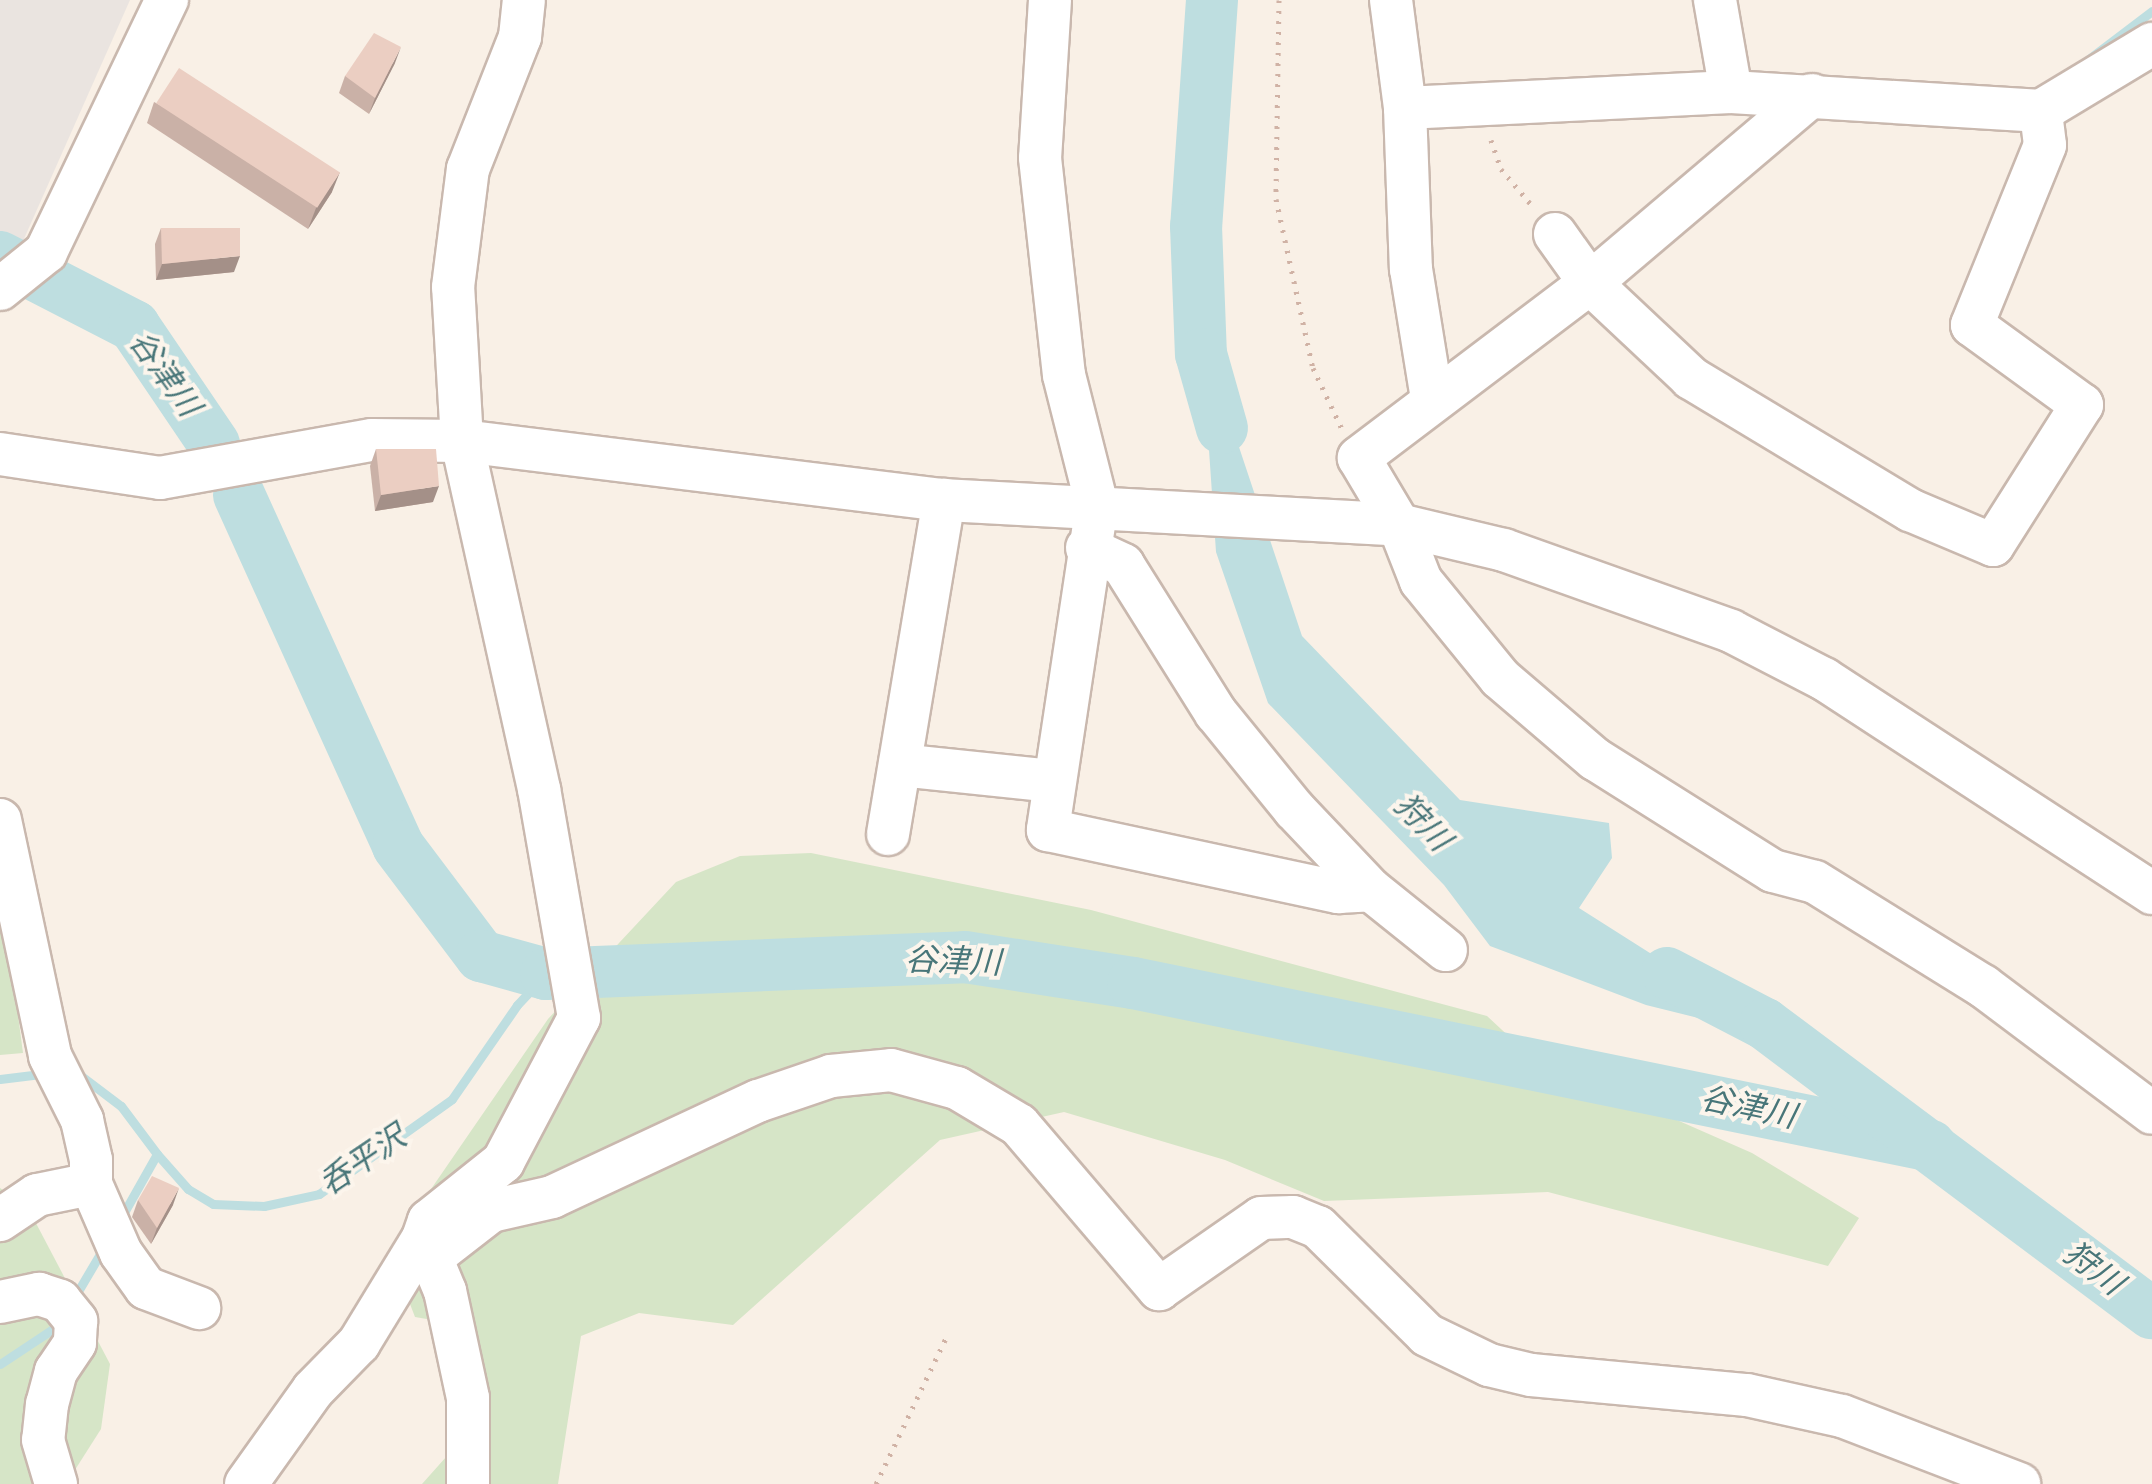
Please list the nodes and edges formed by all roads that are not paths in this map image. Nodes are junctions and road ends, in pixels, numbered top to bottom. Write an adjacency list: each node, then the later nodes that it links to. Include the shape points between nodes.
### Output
1 (168, 0): 13 (street, via 46,252)
2 (524, 0): 15 (street, via 520,37 468,169 457,222 453,287)
3 (1050, 0): 18 (street, via 1040,158 1064,375)
4 (1392, 0): 9 (street)
5 (1715, 0): 7 (street)
6 (2152, 44): 10 (street)
7 (1731, 92): 8 (street); 9 (street)
8 (1812, 95): 10 (street); 12 (street)
9 (1405, 108): 14 (street, via 1411,269)
10 (2041, 112): 12 (street, via 2044,145 1972,325 2082,405 1993,544 1910,510 1762,426 1691,378)
11 (1555, 234): 12 (street)
12 (1590, 283): 14 (street)
13 (0, 288)
14 (1432, 398): 19 (street, via 1358,458)
15 (462, 441): 16 (street, via 372,440 160,478); 17 (street); 31 (street, via 539,789 579,1018 503,1162 429,1221)
16 (0, 454)
17 (944, 500): 18 (street); 21 (street)
18 (1097, 505): 19 (street); 20 (street)
19 (1383, 524): 26 (street, via 1576,573 1730,631 1824,679); 28 (street, via 1420,581 1500,678 1595,759 1773,871 1815,882 1984,986)
20 (1087, 548): 22 (street); 25 (street, via 1124,565 1256,767)
21 (900, 765): 22 (street); 24 (street)
22 (1052, 782): 25 (street, via 1048,830 1338,892)
23 (0, 820): 29 (street, via 50,1056 82,1120)
24 (888, 834)
25 (1371, 890): 27 (street)
26 (2152, 893)
27 (1446, 950)
28 (2152, 1113)
29 (91, 1184): 30 (street, via 37,1195); 33 (street, via 146,1288)
30 (0, 1220)
31 (426, 1249): 35 (street); 36 (street, via 445,1290 468,1398); 37 (street, via 491,1210 552,1197 776,1095 831,1076 890,1070 956,1088 1019,1125 1159,1288 1261,1218 1294,1217 1318,1227 1427,1335 1489,1365 1531,1376 1747,1396 1842,1416)
32 (0, 1302): 34 (street, via 39,1294 60,1301 76,1322 75,1343 56,1372 47,1404 43,1440)
33 (199, 1308)
34 (56, 1484)
35 (246, 1484)
36 (468, 1484)
37 (2019, 1484)

